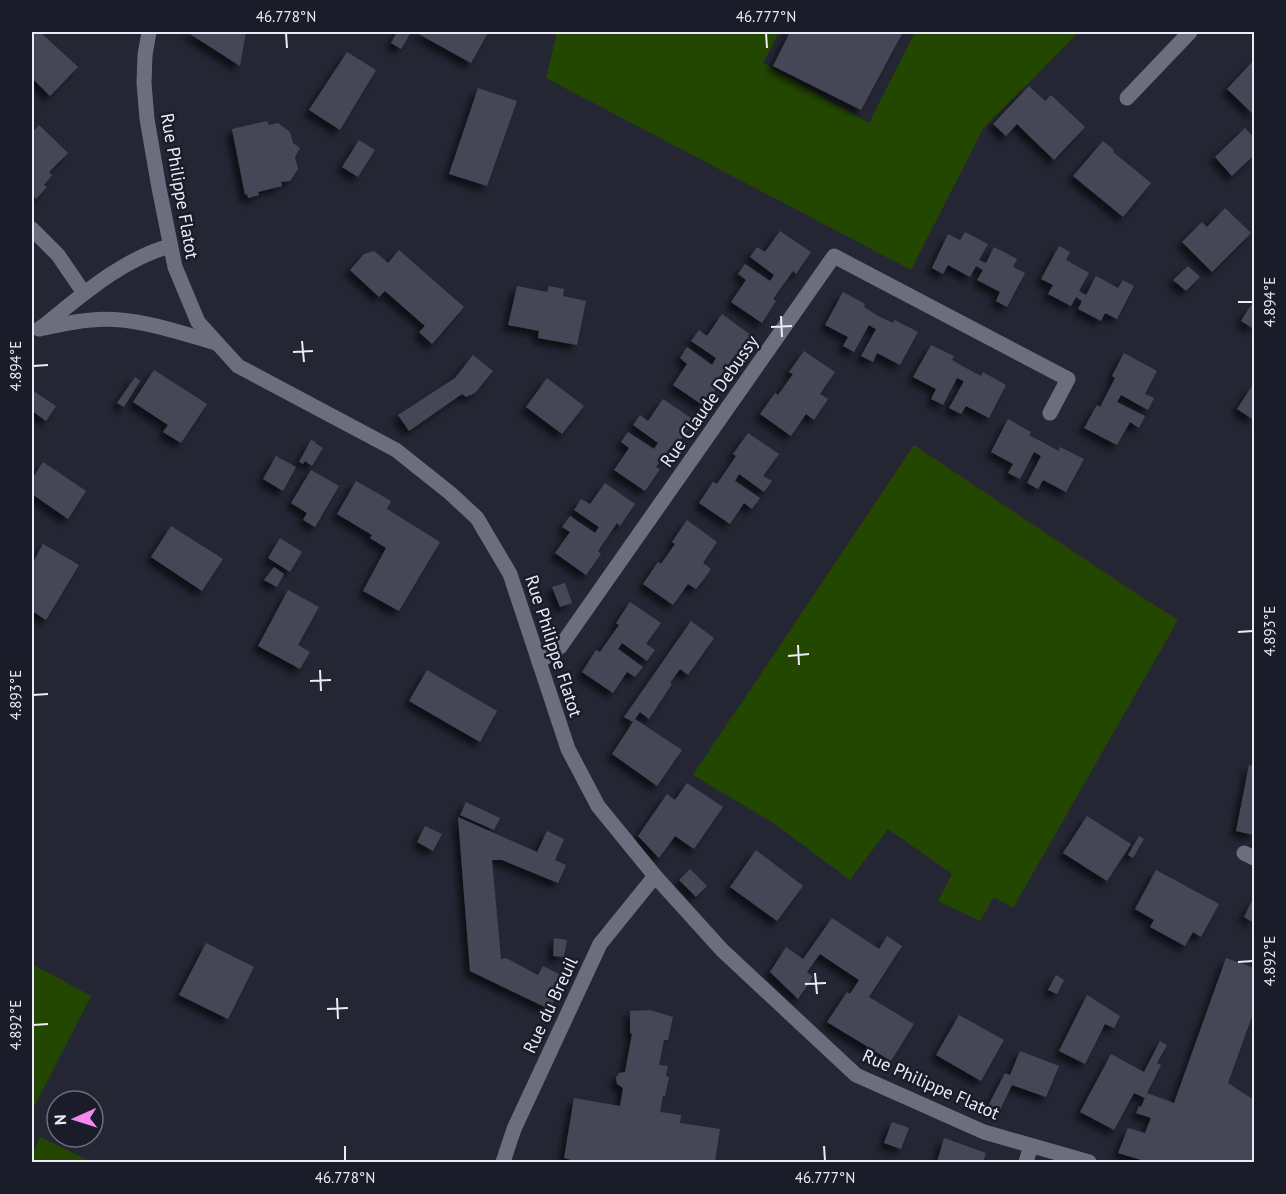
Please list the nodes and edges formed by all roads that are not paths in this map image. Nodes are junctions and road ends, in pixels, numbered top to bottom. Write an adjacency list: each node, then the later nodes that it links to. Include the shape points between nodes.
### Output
1 (149, 32): 5 (street, Rue Philippe Flatot, via 144,83 147,118)
2 (1190, 32): 3 (street)
3 (1126, 98)
4 (32, 229): 6 (street, via 58,255)
5 (170, 246): 6 (street, via 133,261); 8 (street, Rue Philippe Flatot, via 198,322)
6 (84, 293): 7 (street)
7 (35, 332): 8 (street, via 89,320 115,319)
8 (217, 343): 10 (street, Rue Philippe Flatot, via 238,366 396,450 477,518 510,574)
9 (1050, 413): 10 (street, Rue Claude Debussy, via 1068,379 834,256 560,647)
10 (539, 662): 11 (street, Rue Philippe Flatot, via 568,749 598,806)
11 (655, 876): 12 (street, Rue Philippe Flatot, via 722,950 856,1075 984,1132); 13 (street, Rue du Breuil, via 600,944 514,1129)
12 (1031, 1146): 14 (street); 15 (street, Rue Philippe Flatot)
13 (503, 1162)
14 (1026, 1162)
15 (1089, 1162)

